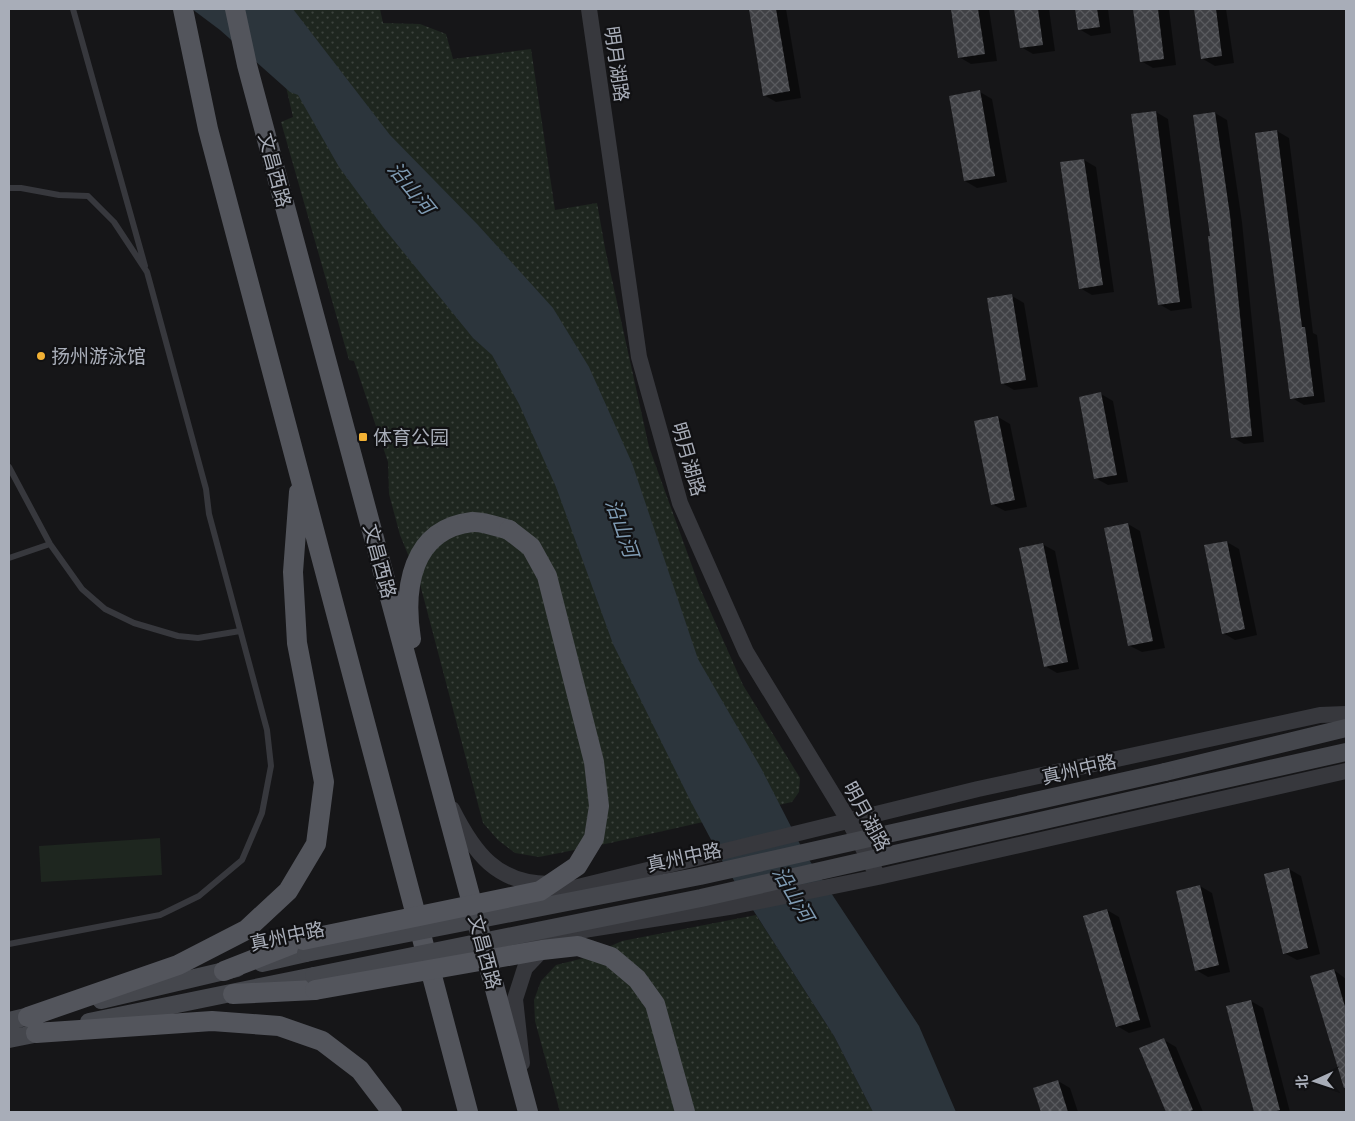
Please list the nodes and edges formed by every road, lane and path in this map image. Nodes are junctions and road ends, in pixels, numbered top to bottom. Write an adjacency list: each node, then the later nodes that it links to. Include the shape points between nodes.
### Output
1 (73, 9): 6 (lane)
2 (235, 9): 14 (main road, 文昌西路, via 247,65)
3 (589, 9): 18 (street, 明月湖路, via 639,357 680,503 746,652)
4 (184, 18): 8 (main road, via 208,129)
5 (9, 188): 6 (lane, via 88,196 114,222)
6 (147, 272): 11 (lane, via 206,489 209,514)
7 (9, 467): 9 (lane)
8 (300, 478): 22 (main road); 31 (main road, via 293,572 297,643 324,782 316,844 288,891 246,930 178,965)
9 (50, 544): 10 (lane); 11 (lane, via 82,589 105,609 134,623 178,636 198,638)
10 (9, 558)
11 (240, 632): 24 (lane, via 267,730 270,766 262,813 242,860 199,896 160,915)
12 (1346, 714): 18 (street, 真州中路, via 1320,714)
13 (1346, 728): 25 (main road, 真州中路, bridge, via 700,876)
14 (427, 734): 17 (main road, 文昌西路); 25 (main road, bridge, via 408,619 410,575 426,545 448,528 473,522 509,530 531,548 547,576 594,762 599,806 594,838 577,866 540,891)
15 (1346, 752): 29 (main road, bridge)
16 (1346, 771): 19 (street)
17 (440, 784): 20 (street, via 462,828 486,863 508,876 535,884); 21 (main road, 文昌西路)
18 (848, 821): 19 (street, 明月湖路); 20 (street, 真州中路)
19 (878, 877): 23 (street, via 734,906)
20 (585, 884): 21 (street, 真州中路)
21 (474, 912): 22 (street, 真州中路); 26 (main road, 文昌西路)
22 (418, 925): 27 (main road)
23 (590, 929): 26 (street); 35 (street, via 547,945 525,968 515,999)
24 (9, 944)
25 (304, 946): 28 (main road)
26 (485, 951): 27 (street); 35 (main road, 文昌西路)
27 (428, 961): 34 (main road)
28 (224, 971): 31 (main road)
29 (314, 983): 30 (main road); 36 (main road, bridge, via 578,946 611,957 637,979 655,1004)
30 (233, 994): 31 (main road)
31 (24, 1024): 32 (main road); 33 (main road, via 212,1021 279,1026 322,1041 360,1070)
32 (9, 1039)
33 (392, 1112)
34 (468, 1112)
35 (529, 1112)
36 (685, 1112)

